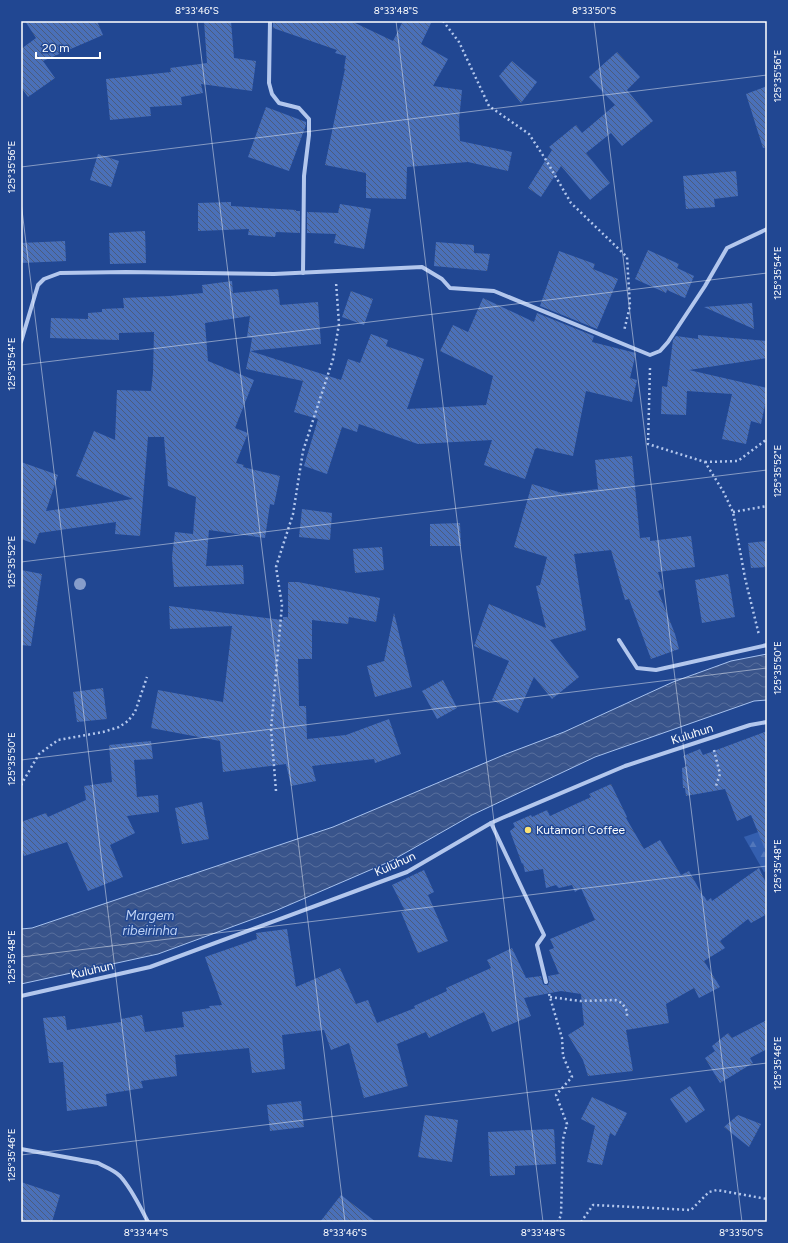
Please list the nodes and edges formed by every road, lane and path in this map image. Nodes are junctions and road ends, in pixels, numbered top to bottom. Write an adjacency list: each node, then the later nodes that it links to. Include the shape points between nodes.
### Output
1 (270, 21): 5 (street, via 269,83 272,94 280,102 299,108 309,119 304,176)
2 (443, 21): 7 (path, via 458,42 489,106 529,134 571,203 627,257 630,306)
3 (767, 229): 8 (street, via 727,248 668,342 660,351)
4 (335, 272): 5 (street); 7 (street, via 422,267 442,279 450,288 494,291); 20 (path, via 339,324 334,359 303,451 293,514 276,567 282,605 271,729)
5 (303, 273): 6 (street, via 126,272 51,275 38,285)
6 (21, 342)
7 (622, 343): 8 (street)
8 (650, 355): 10 (path, via 648,444)
9 (767, 439): 10 (path, via 738,461)
10 (705, 462): 12 (path)
11 (767, 506): 12 (path)
12 (733, 512): 14 (path, via 745,578)
13 (619, 640): 14 (street, via 637,668 656,670)
14 (765, 645)
15 (147, 677): 18 (path, via 135,712 128,721 103,732 58,740 39,754)
16 (767, 722): 17 (street, Kuluhun)
17 (710, 738): 19 (path, via 720,774); 21 (street, Kuluhun, via 625,766)
18 (21, 785)
19 (716, 786)
20 (276, 791)
21 (491, 822): 22 (street, via 544,936 537,944); 23 (street, Kuluhun, via 407,872 150,967)
22 (546, 982): 24 (path)
23 (21, 996)
24 (550, 997): 25 (path, via 580,1001 615,1000 622,1003 627,1011); 29 (path, via 562,1038 563,1056 572,1077 556,1095 567,1124 563,1139 561,1215)
25 (627, 1018)
26 (21, 1149): 28 (street, via 98,1163 108,1168 119,1175)
27 (767, 1199): 30 (path, via 717,1190 709,1192 691,1210 593,1205)
28 (148, 1222)
29 (558, 1222)
30 (581, 1222)

